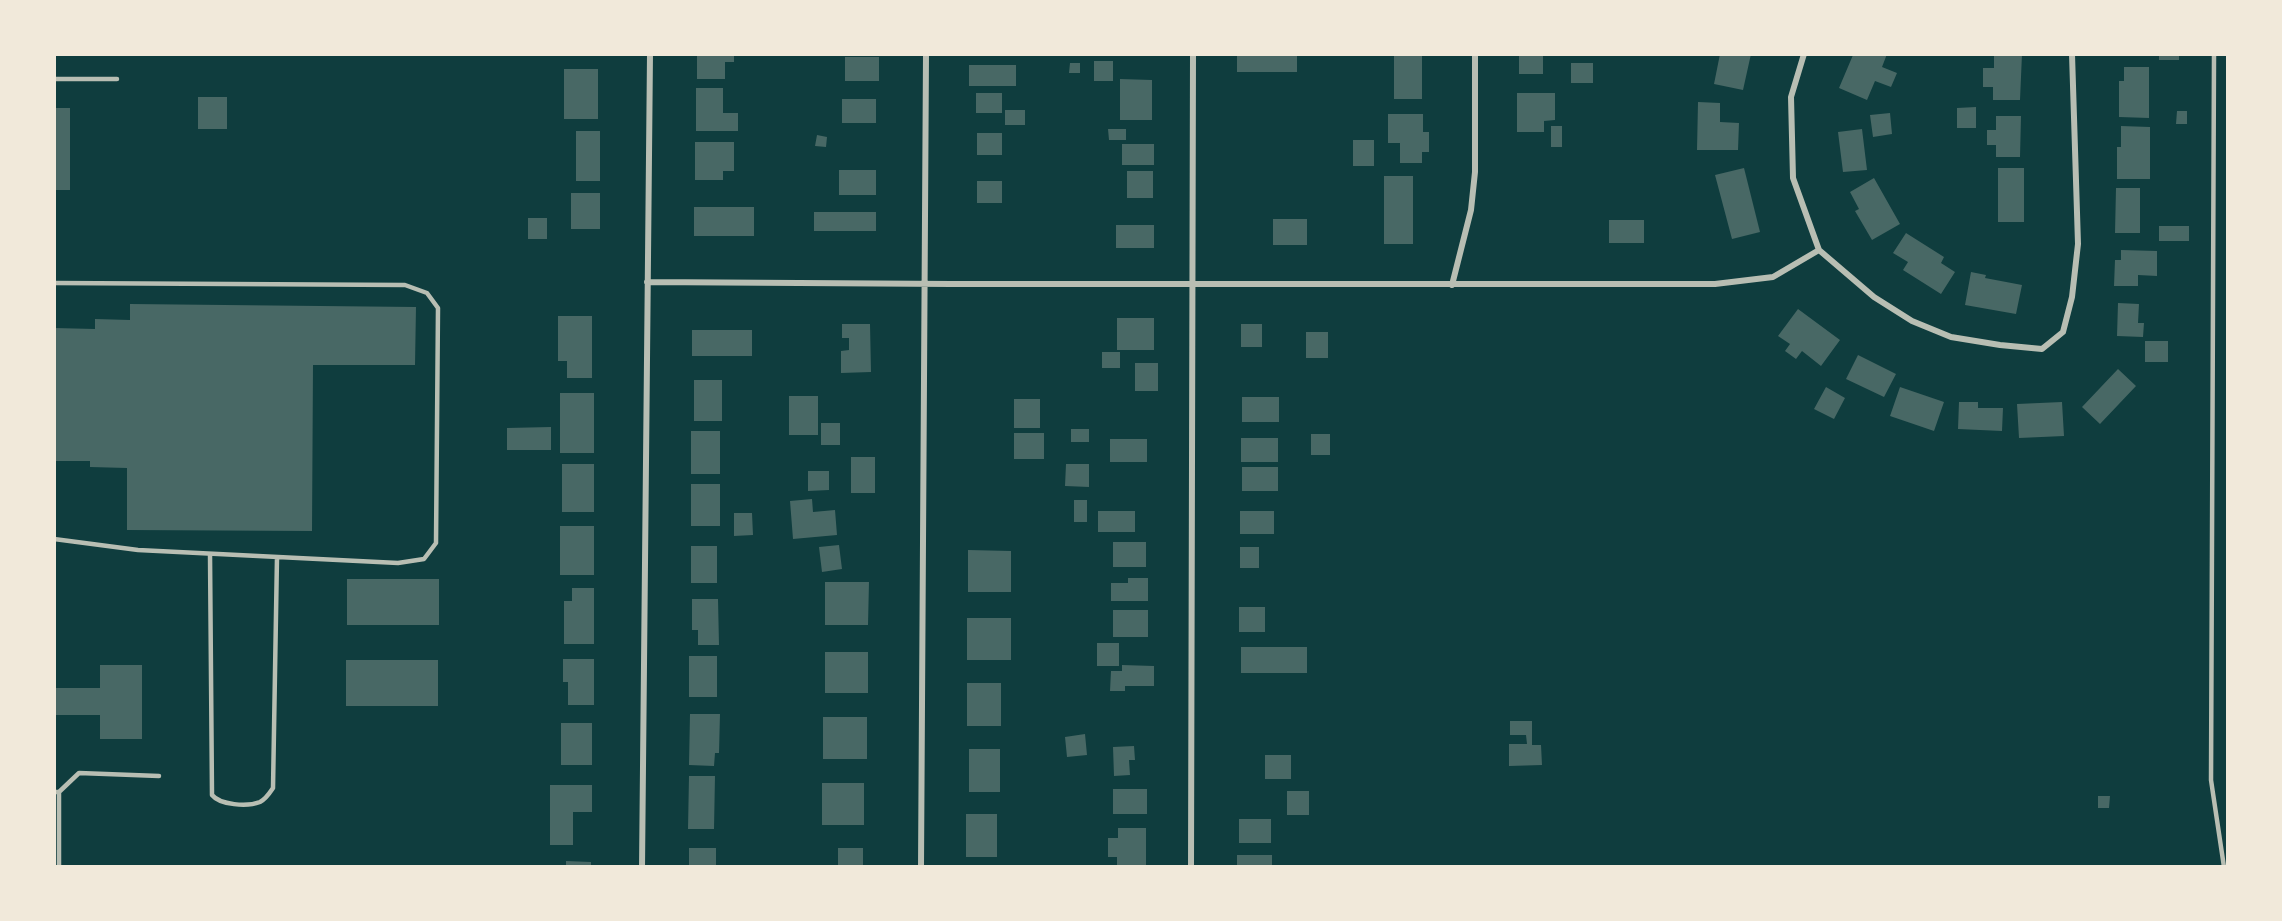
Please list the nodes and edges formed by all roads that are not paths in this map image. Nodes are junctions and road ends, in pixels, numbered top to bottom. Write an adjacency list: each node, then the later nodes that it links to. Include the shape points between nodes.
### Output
1 (650, 54): 11 (street)
2 (926, 54): 13 (street)
3 (1193, 54): 14 (street)
4 (1475, 54): 15 (street, via 1475,172 1471,210)
5 (1804, 54): 10 (street, via 1791,97 1793,178)
6 (2072, 54): 10 (street, via 2078,244 2063,332 2042,349 1951,337 1912,321 1874,297)
7 (2214, 54): 21 (lane, via 2211,780)
8 (54, 80): 9 (lane)
9 (117, 80)
10 (1819, 250): 15 (street, via 1773,277 1715,284)
11 (647, 282): 13 (street); 23 (street)
12 (54, 283): 18 (lane, via 405,285 427,292 438,308 436,543 424,559 398,563)
13 (926, 283): 14 (street); 24 (street)
14 (1194, 285): 15 (street); 25 (street)
15 (1452, 285)
16 (54, 539): 17 (lane)
17 (210, 554): 18 (lane); 18 (lane, via 212,795 226,804 258,803 273,788)
18 (277, 557)
19 (159, 776): 20 (lane, via 79,773)
20 (57, 792): 22 (lane)
21 (2225, 857): 26 (lane)
22 (59, 867)
23 (642, 867)
24 (921, 867)
25 (1191, 867)
26 (2224, 867)

